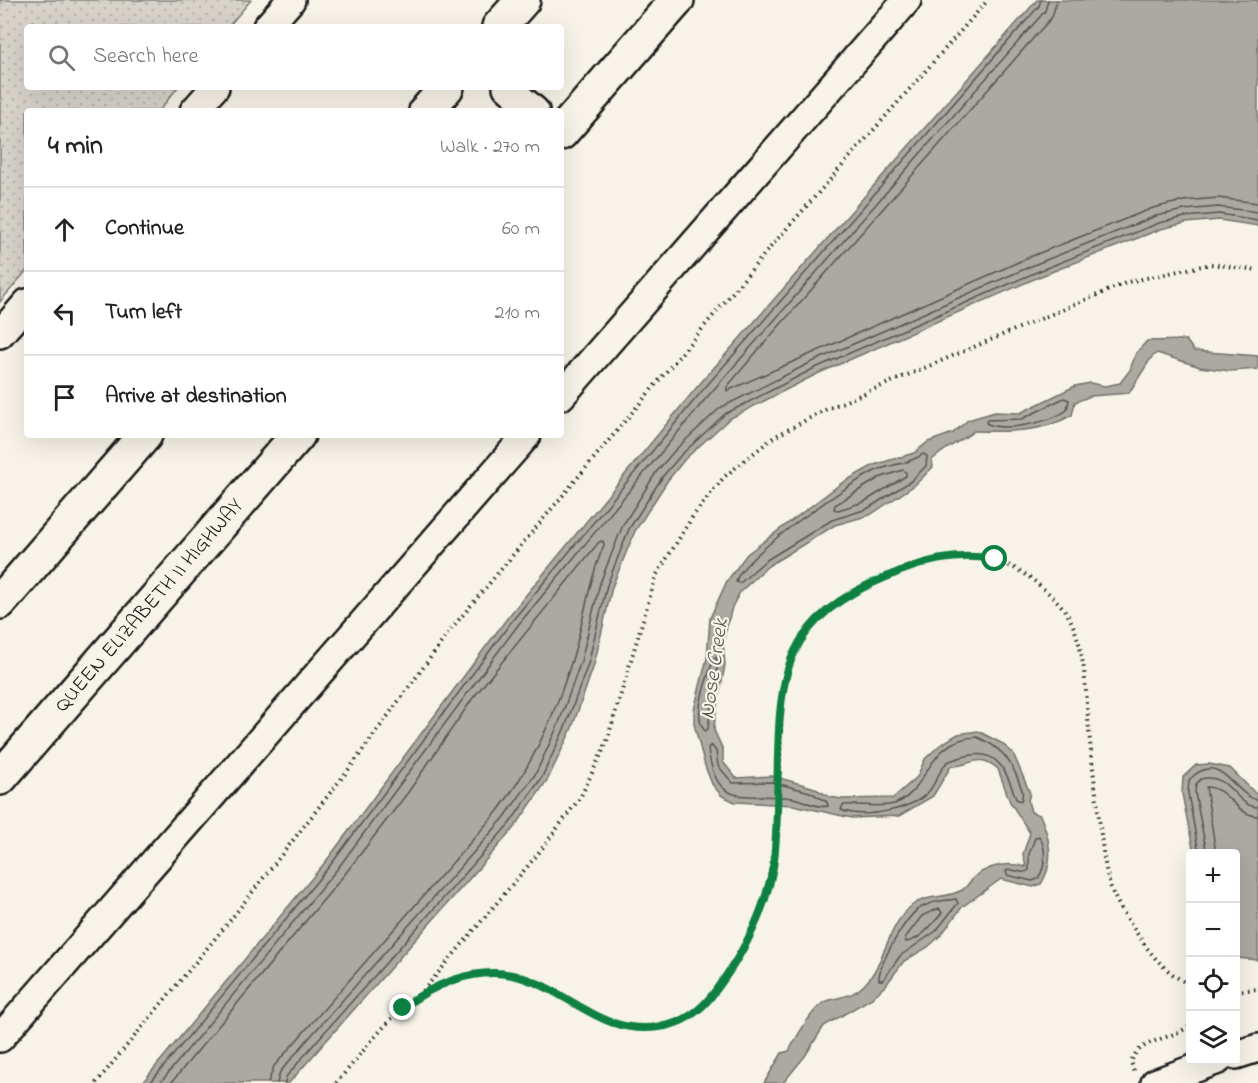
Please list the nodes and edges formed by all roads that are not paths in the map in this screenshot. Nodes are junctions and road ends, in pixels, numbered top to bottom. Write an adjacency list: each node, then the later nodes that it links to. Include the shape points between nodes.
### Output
1 (291, 0): 5 (street)
2 (523, 0): 6 (highway)
3 (677, 0): 13 (highway)
4 (907, 0): 16 (street)
5 (270, 24)
6 (502, 24)
7 (212, 90): 10 (street)
8 (444, 90): 11 (highway)
9 (510, 90): 12 (street)
10 (197, 108)
11 (429, 108)
12 (532, 108)
13 (564, 130)
14 (24, 306): 15 (street)
15 (0, 334)
16 (564, 393)
17 (142, 438): 20 (highway)
18 (295, 438): 21 (highway, QUEEN ELIZABETH II HIGHWAY)
19 (524, 438): 22 (street)
20 (0, 602)
21 (0, 778)
22 (0, 1038)
23 (1258, 1048): 24 (street)
24 (1240, 1054)
25 (1198, 1065): 26 (street)
26 (1145, 1078)

